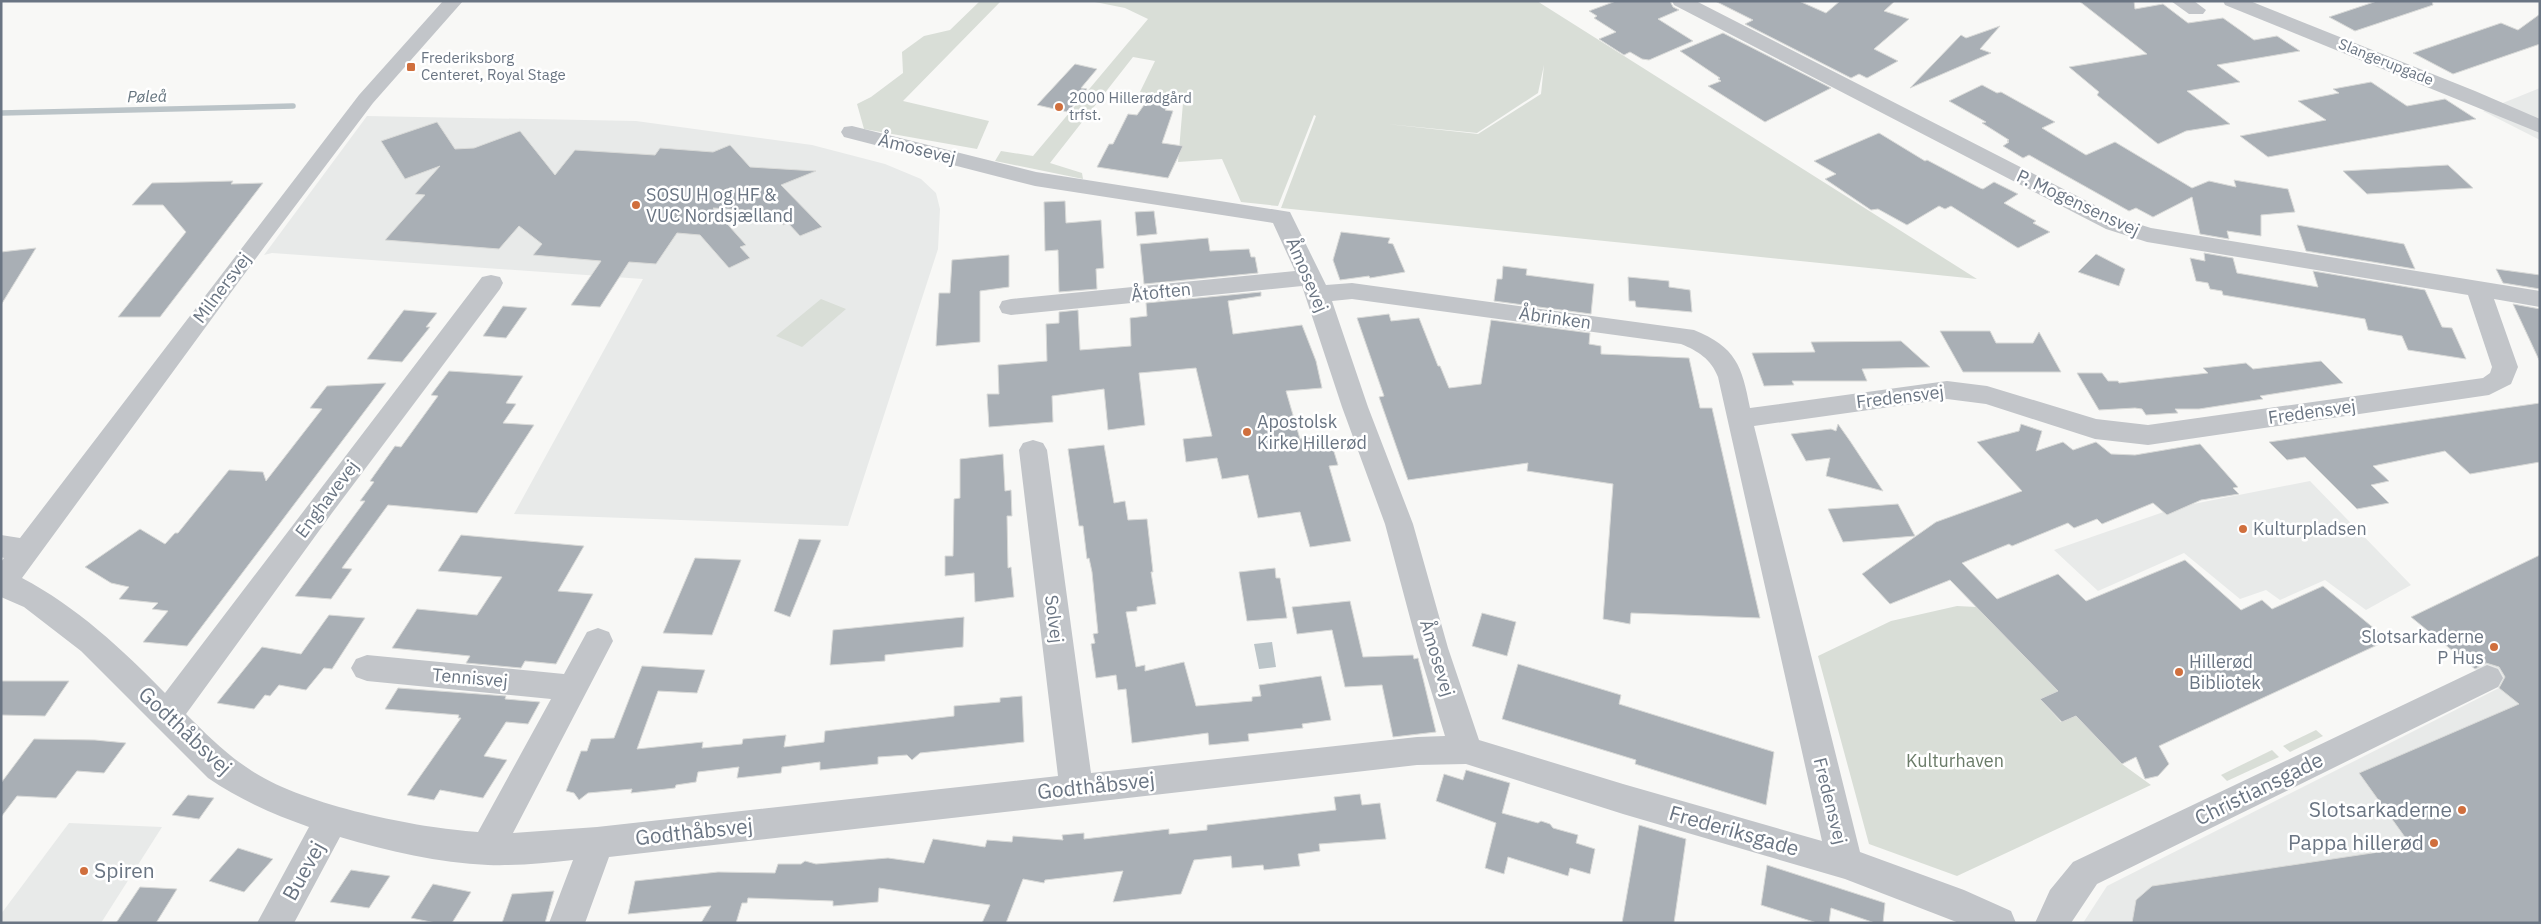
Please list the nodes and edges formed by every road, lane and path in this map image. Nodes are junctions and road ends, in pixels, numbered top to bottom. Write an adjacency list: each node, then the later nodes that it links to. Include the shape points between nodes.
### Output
1 (454, 1): 13 (street, Milnersvej, via 366,99)
2 (1681, 1): 8 (street, P. Mogensensvej, via 2114,224 2147,235)
3 (2232, 1): 4 (street, Slangerupgade, via 2468,94)
4 (2540, 126)
5 (852, 132): 7 (street, Åmosevej, via 1035,179 1282,217)
6 (490, 283): 19 (street, Enghavevej)
7 (1315, 285): 10 (street, Åtoften); 11 (street, Åbrinken, via 1685,336 1717,351 1729,367); 20 (street, Åmosevej, via 1355,407 1399,524 1432,648)
8 (2478, 288): 9 (street, P. Mogensensvej); 11 (street, Fredensvej, via 2505,367 2502,378 2490,386 2148,435 2095,429 1987,395 1947,390)
9 (2540, 299)
10 (1011, 307)
11 (1740, 419): 25 (street, Fredensvej)
12 (1033, 450): 21 (street, Solvej)
13 (15, 547): 14 (street, Milnersvej)
14 (2, 584): 19 (street, Godthåbsvej, via 56,611)
15 (598, 641): 18 (street)
16 (367, 668): 18 (street, Tennisvej)
17 (2487, 678): 29 (street, Christiansgade, via 2085,873 2063,902)
18 (573, 688): 24 (street)
19 (166, 716): 22 (street, Godthåbsvej, via 222,770 257,792)
20 (1466, 750): 21 (street, Godthåbsvej, via 1417,751); 25 (street, Frederiksgade)
21 (1076, 788): 23 (street, Godthåbsvej)
22 (332, 819): 24 (street, Godthåbsvej, via 433,842); 26 (street, Buevej)
23 (597, 843): 24 (street, Godthåbsvej); 27 (street)
24 (487, 849)
25 (1845, 863): 28 (street, Frederiksgade)
26 (275, 923)
27 (567, 923)
28 (1998, 923)
29 (2053, 923)

